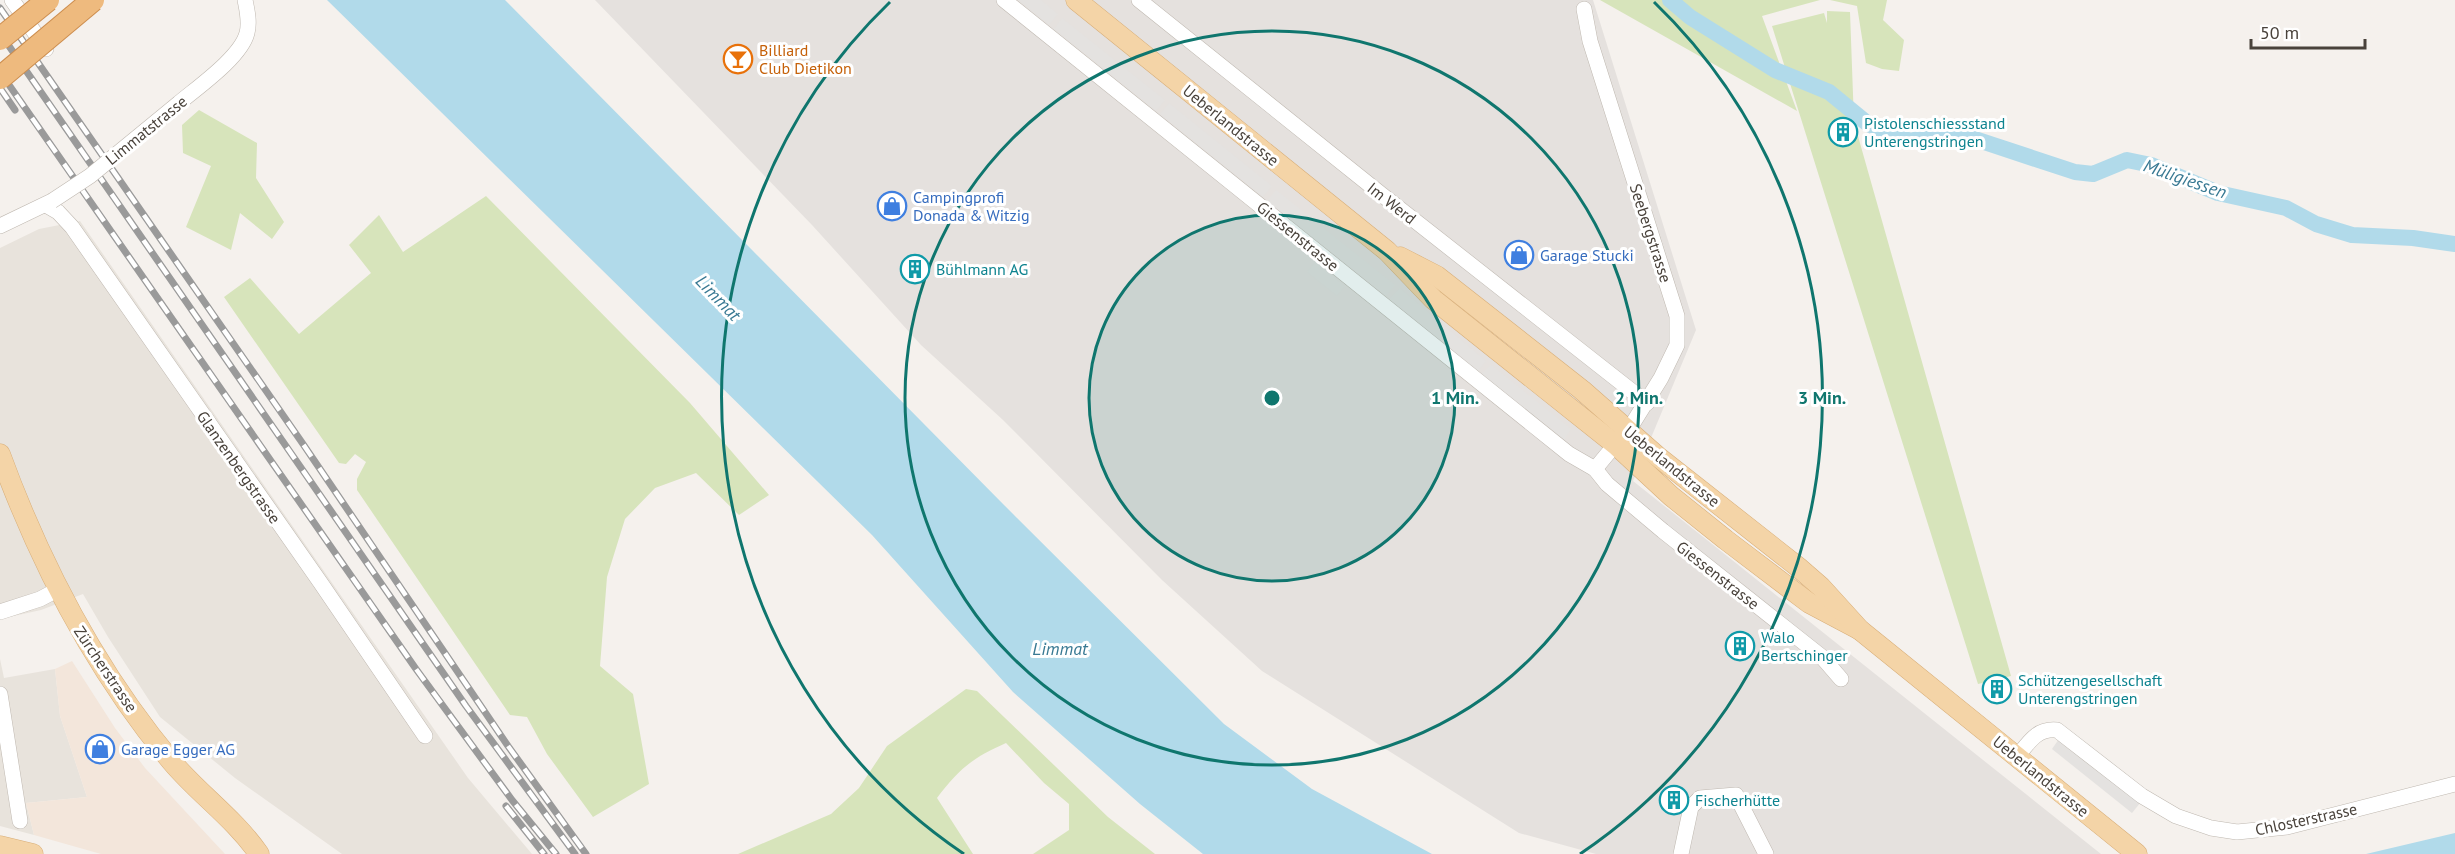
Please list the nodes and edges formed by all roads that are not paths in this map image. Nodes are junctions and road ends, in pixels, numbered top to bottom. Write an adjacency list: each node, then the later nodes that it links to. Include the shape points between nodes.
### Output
1 (12, 0): 10 (street)
2 (48, 0): 9 (highway, bridge)
3 (93, 0): 11 (highway, bridge)
4 (245, 0): 12 (street, Limmatstrasse, bridge, via 247,33 241,46 90,176)
5 (1004, 0): 17 (street, Giessenstrasse, via 1551,440)
6 (1076, 0): 15 (main road, Ueberlandstrasse, via 1387,251 1433,299)
7 (1139, 0): 14 (street, Im Werd)
8 (1584, 9): 14 (street, Seebergstrasse, via 1590,41 1677,316 1677,345)
9 (0, 39)
10 (47, 51)
11 (0, 78)
12 (49, 203): 13 (street, Limmatstrasse); 22 (street, Glanzenbergstrasse, via 72,227)
13 (0, 226)
14 (1647, 403): 15 (street, Seebergstrasse)
15 (1621, 438): 17 (street); 23 (main road, Ueberlandstrasse, via 1798,567 1860,630)
16 (0, 454): 18 (main road, Zürcherstrasse)
17 (1595, 469): 20 (street, Giessenstrasse, via 1655,524 1822,657)
18 (57, 590): 19 (street); 27 (main road, Zürcherstrasse, via 88,644 159,745)
19 (0, 612)
20 (1841, 680)
21 (0, 694): 25 (street)
22 (425, 736)
23 (2017, 757): 24 (street, Chlosterstrasse, via 2038,733 2057,729 2142,796 2176,816 2237,832 2287,826); 28 (main road, Ueberlandstrasse)
24 (2455, 784)
25 (20, 821)
26 (0, 846): 29 (main road)
27 (255, 851)
28 (2126, 851)
29 (33, 854)
30 (1682, 854): 31 (street, via 1691,807 1700,798 1736,795)
31 (1766, 854)

